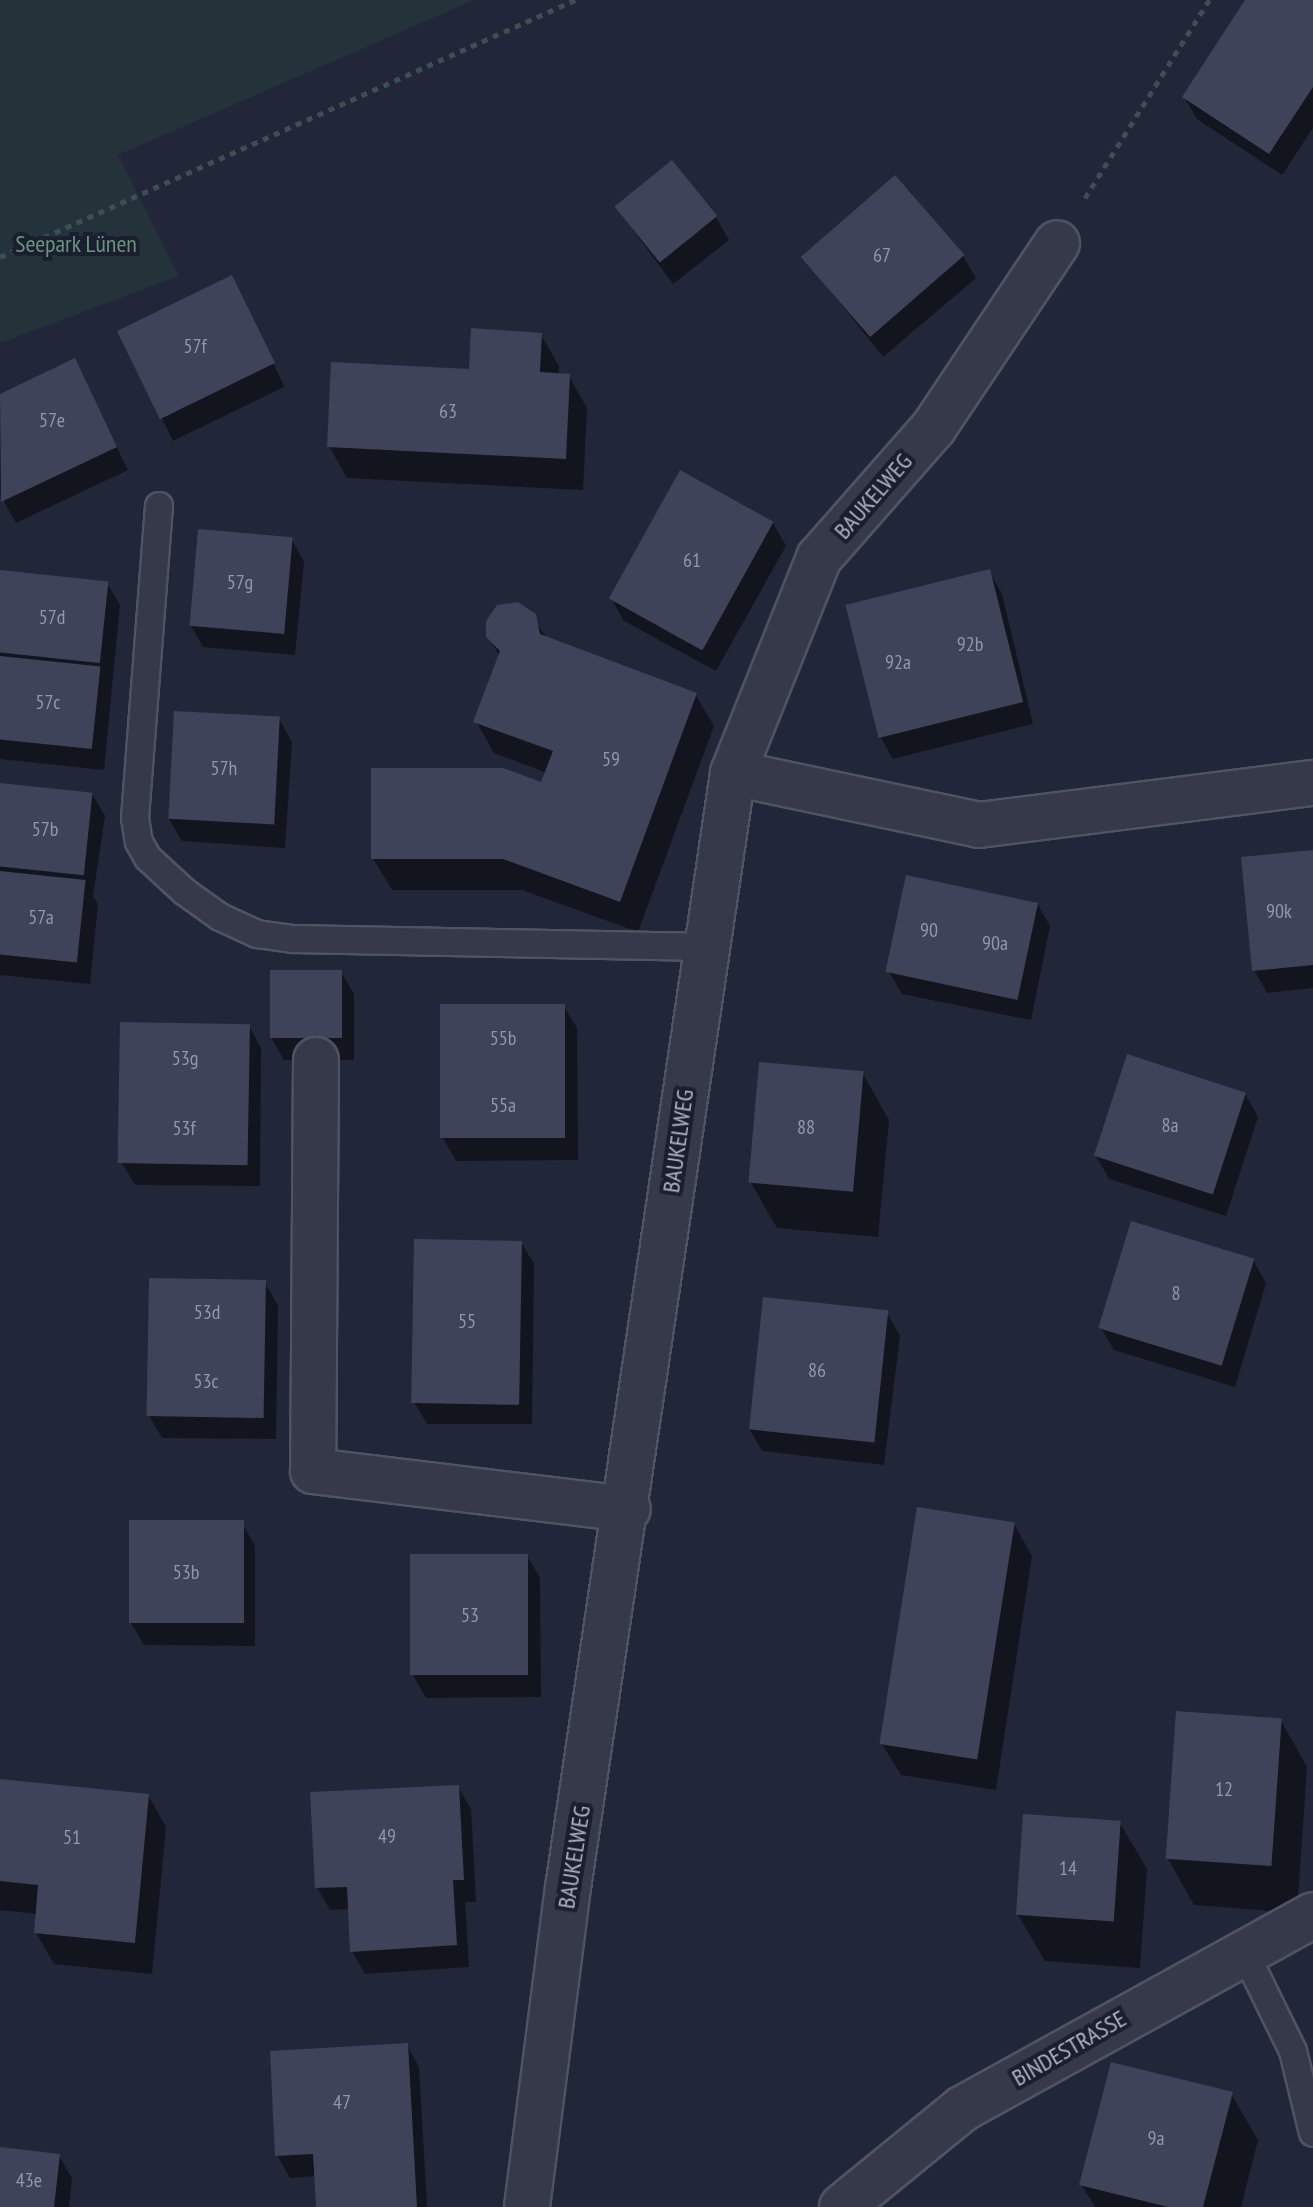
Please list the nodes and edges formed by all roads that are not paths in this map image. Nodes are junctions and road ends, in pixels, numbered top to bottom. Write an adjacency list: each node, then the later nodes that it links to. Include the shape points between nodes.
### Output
1 (1057, 243): 3 (street, BAUKELWEG, via 934,427 819,558)
2 (159, 506): 5 (lane, via 135,818 148,858 185,892 257,934 294,939)
3 (733, 773): 4 (street, via 979,825); 5 (street, BAUKELWEG)
4 (1313, 783)
5 (705, 947): 7 (street, BAUKELWEG)
6 (316, 1060): 7 (street, via 313,1471)
7 (628, 1509): 11 (street, BAUKELWEG, via 568,1888)
8 (1313, 1915): 9 (street, BINDESTRASSE)
9 (1243, 1949): 10 (lane, via 1293,2051); 12 (street, BINDESTRASSE, via 962,2109)
10 (1313, 2133)
11 (527, 2207)
12 (842, 2207)

